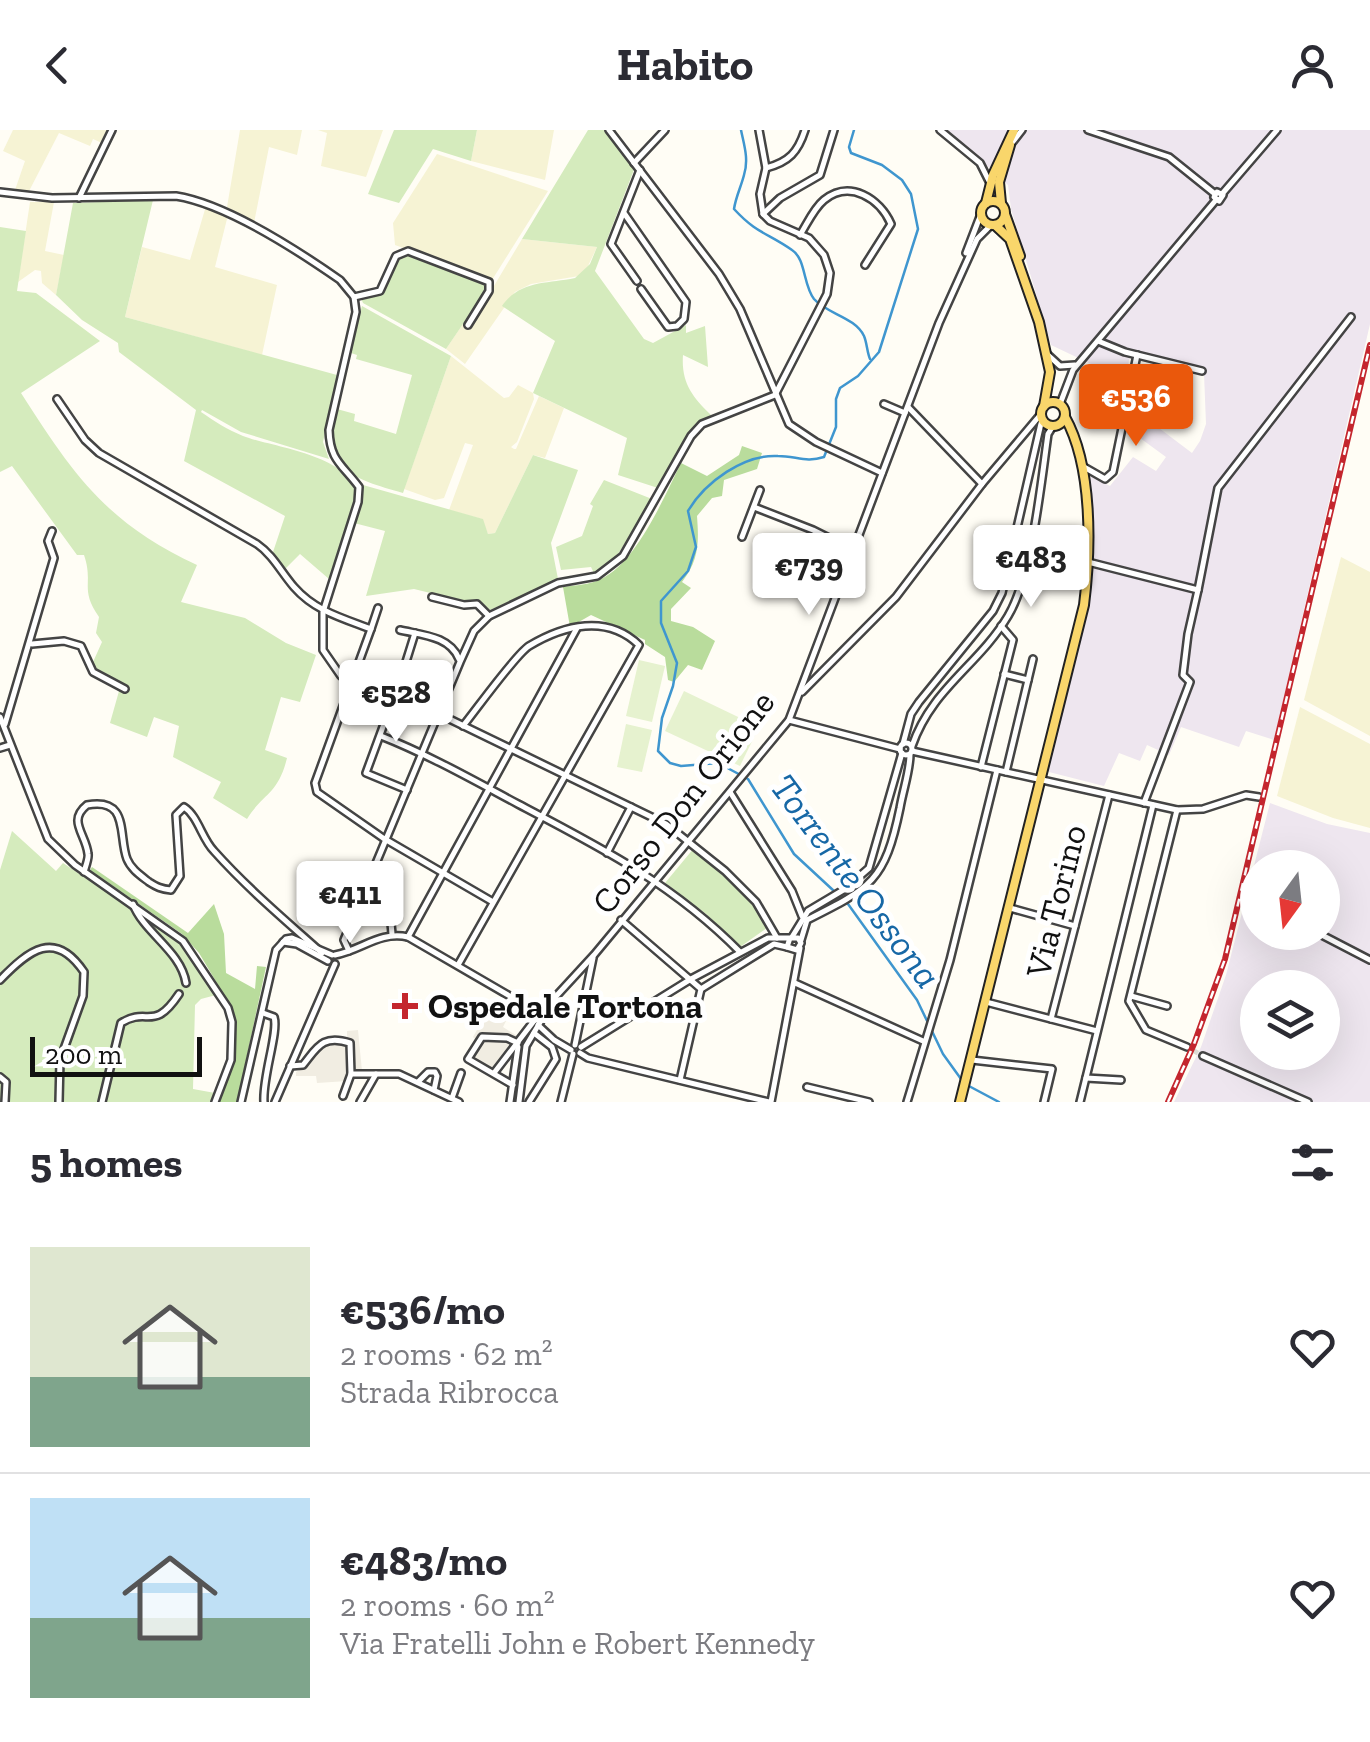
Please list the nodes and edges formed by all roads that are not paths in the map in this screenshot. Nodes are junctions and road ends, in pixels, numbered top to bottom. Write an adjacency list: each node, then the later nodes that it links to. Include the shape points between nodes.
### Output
1 (112, 130): 17 (street)
2 (610, 130): 11 (street)
3 (666, 130): 11 (street)
4 (759, 130): 12 (street)
5 (805, 130): 12 (street, via 783,164)
6 (834, 130): 21 (street, via 820,175)
7 (940, 130): 14 (street)
8 (1017, 130): 14 (main road); 14 (main road)
9 (1088, 130): 16 (street, via 1169,157)
10 (1276, 130): 16 (street)
11 (634, 162): 13 (street)
12 (766, 168): 21 (street)
13 (640, 170): 20 (street); 40 (street, via 740,309)
14 (994, 182): 18 (main road); 19 (main road)
15 (0, 192): 17 (street)
16 (1218, 196): 34 (street)
17 (79, 198): 31 (street, via 176,196 210,204 328,272)
18 (986, 203): 19 (main road); 22 (main road)
19 (1000, 203): 23 (main road)
20 (624, 213): 29 (street, via 612,244); 30 (street, via 686,302 684,319 668,327)
21 (763, 214): 25 (street)
22 (981, 214): 24 (main road); 28 (street, Corso Don Orione)
23 (1005, 214): 24 (main road); 27 (main road)
24 (993, 224): 27 (main road, via 1008,236); 28 (street, Corso Don Orione, via 980,233)
25 (800, 234): 26 (street, via 825,199 846,192 866,196 892,224); 40 (street, via 824,255 827,294)
26 (864, 265)
27 (1021, 266): 35 (main road)
28 (962, 268): 44 (street, Corso Don Orione)
29 (637, 281)
30 (641, 288)
31 (354, 298): 33 (street, via 380,292 396,256 408,251 489,282); 62 (street, via 329,430 330,450 359,487 358,502)
32 (1351, 316): 59 (street, via 1218,488)
33 (468, 325)
34 (1098, 341): 36 (street); 37 (street)
35 (1047, 354): 37 (street, via 1060,366); 39 (main road)
36 (1136, 355): 38 (street); 50 (street, via 1111,476)
37 (1078, 364): 42 (street)
38 (1202, 371)
39 (1049, 383): 42 (main road); 45 (main road)
40 (775, 395): 51 (street, via 789,424); 63 (street, via 702,424 690,436 610,568 558,583)
41 (57, 399): 62 (street, via 99,453 268,552)
42 (1058, 403): 45 (main road); 46 (main road)
43 (884, 404): 44 (street)
44 (906, 410): 51 (street, Corso Don Orione); 52 (street)
45 (1042, 417): 47 (main road); 48 (street); 48 (street); 88 (street, via 1002,593 919,702)
46 (1065, 417): 47 (main road); 49 (main road)
47 (1056, 426): 49 (main road); 64 (street, via 1048,434 1018,598)
48 (1028, 430): 52 (street)
49 (1075, 444): 50 (main road)
50 (1080, 467): 58 (main road)
51 (882, 473): 57 (street, Corso Don Orione)
52 (982, 484): 76 (street, via 894,600)
53 (760, 490): 54 (street)
54 (754, 508): 56 (street); 57 (street)
55 (52, 531): 69 (street, via 54,558)
56 (742, 536)
57 (853, 550): 76 (street, Corso Don Orione)
58 (1088, 562): 59 (street); 94 (main road, via 1081,622)
59 (1198, 590): 102 (street, via 1184,658 1190,682)
60 (432, 597): 63 (street, via 477,604)
61 (378, 608): 66 (street)
62 (323, 612): 66 (street); 74 (street, via 323,650)
63 (489, 616): 71 (street)
64 (1001, 626): 72 (street, via 1013,640); 88 (street, via 932,703)
65 (578, 627): 83 (street, via 526,647); 87 (street); 93 (street, via 600,624 636,641 638,650)
66 (371, 629): 74 (street)
67 (400, 630): 68 (street)
68 (415, 634): 71 (street, via 447,643); 77 (street)
69 (30, 644): 75 (street, via 64,640 82,646 95,674); 82 (street)
70 (1033, 659): 73 (street)
71 (460, 662): 79 (street)
72 (1004, 674): 73 (street); 90 (street)
73 (1028, 680): 92 (street)
74 (351, 682): 77 (street); 109 (street, via 314,783 328,802)
75 (126, 689)
76 (799, 693): 81 (street, Corso Don Orione)
77 (395, 697): 79 (street)
78 (392, 705): 84 (street)
79 (438, 714): 83 (street); 89 (street)
80 (0, 717): 82 (street)
81 (789, 720): 88 (street); 99 (street, Corso Don Orione)
82 (4, 726): 85 (street)
83 (463, 726): 87 (street)
84 (381, 736): 89 (street); 97 (street, via 366,773)
85 (10, 746): 86 (street); 112 (street, via 48,839)
86 (0, 748)
87 (512, 750): 93 (street); 98 (street)
88 (906, 750): 90 (street); 95 (street); 96 (street)
89 (423, 753): 97 (street); 98 (street)
90 (982, 766): 91 (street)
91 (997, 770): 92 (street); 151 (street)
92 (1006, 772): 94 (street)
93 (566, 776): 104 (street); 106 (street)
94 (1042, 780): 100 (street); 118 (main road)
95 (893, 785): 96 (street); 107 (street)
96 (904, 787): 108 (street)
97 (407, 790): 109 (street)
98 (491, 790): 106 (street); 113 (street)
99 (730, 792): 110 (street, Corso Don Orione); 119 (street)
100 (1108, 795): 102 (street); 121 (street, Via Torino)
101 (1259, 797): 105 (street)
102 (1144, 803): 103 (street)
103 (1152, 805): 105 (street); 149 (street)
104 (631, 806): 110 (street); 111 (street)
105 (1177, 810): 143 (street)
106 (543, 817): 111 (street); 115 (street)
107 (882, 831): 108 (street); 119 (street, via 870,868)
108 (894, 835): 128 (street, via 880,872 852,898 807,920)
109 (387, 840): 113 (street); 117 (street)
110 (688, 840): 114 (street, Corso Don Orione); 124 (street, via 756,902)
111 (606, 852): 114 (street)
112 (84, 872): 116 (street); 132 (street, via 88,854 76,821 87,805 100,804 123,823 132,867 156,887 171,890 180,876 176,816 184,807 227,866)
113 (444, 872): 115 (street); 123 (street)
114 (654, 879): 120 (street, Corso Don Orione); 131 (street)
115 (493, 902): 136 (street)
116 (133, 904): 139 (street); 179 (street, via 183,941 228,1008 231,1060)
117 (358, 904): 122 (street, via 391,923); 130 (street, via 344,940)
118 (1010, 908): 121 (street); 144 (main road)
119 (802, 916): 125 (street)
120 (620, 920): 133 (street, Corso Don Orione); 138 (street)
121 (1075, 926): 148 (street, Via Torino)
122 (395, 934): 123 (street); 130 (street)
123 (408, 937): 136 (street)
124 (777, 938): 125 (street); 131 (street)
125 (791, 938): 128 (street); 129 (street)
126 (283, 942): 132 (street, via 292,938); 134 (street); 146 (street, via 274,954)
127 (1340, 944): 135 (street)
128 (800, 945): 129 (street); 140 (street)
129 (787, 947): 141 (street, via 774,944)
130 (347, 952): 134 (street)
131 (740, 952): 138 (street)
132 (322, 953): 134 (street)
133 (594, 956): 147 (street, Corso Don Orione); 154 (street)
134 (333, 960): 157 (street)
135 (1370, 960)
136 (458, 965): 147 (street)
137 (0, 980): 177 (street, via 48,946 66,951 84,972 83,996 60,1060)
138 (691, 980): 141 (street); 154 (street)
139 (186, 983)
140 (794, 983): 151 (street); 190 (street)
141 (700, 989): 164 (street)
142 (179, 994): 178 (street, via 157,1018 121,1023)
143 (1130, 996): 145 (street); 153 (street, via 1146,1030)
144 (986, 1002): 148 (street); 156 (main road)
145 (1166, 1006)
146 (263, 1013): 180 (street); 181 (street, via 277,1027)
147 (539, 1018): 150 (street); 152 (street); 154 (street, via 554,1040)
148 (1051, 1019): 149 (street)
149 (1098, 1030): 163 (street)
150 (534, 1032): 152 (street); 187 (street, via 552,1046 556,1059)
151 (923, 1041): 192 (street)
152 (521, 1045): 159 (street); 159 (street, via 482,1037 468,1060); 167 (street); 186 (street)
153 (1187, 1047)
154 (576, 1050): 164 (street); 188 (street)
155 (1203, 1056): 175 (street)
156 (972, 1060): 173 (main road); 193 (street, via 1052,1069)
157 (290, 1066): 160 (street, via 303,1066 314,1046 344,1041 352,1049); 182 (street)
158 (461, 1073): 174 (street)
159 (494, 1073): 167 (street)
160 (351, 1074): 161 (street); 172 (street)
161 (376, 1074): 166 (street); 183 (street)
162 (0, 1076): 176 (street)
163 (1086, 1078): 165 (street); 194 (street)
164 (680, 1080): 170 (street)
165 (1121, 1080)
166 (418, 1082): 169 (street); 169 (street, via 435,1072)
167 (512, 1085): 185 (street)
168 (806, 1087): 191 (street)
169 (434, 1090): 171 (street)
170 (732, 1093): 189 (street); 190 (street)
171 (443, 1094): 174 (street); 184 (street)
172 (343, 1096)
173 (962, 1098)
174 (456, 1100)
175 (1304, 1101)
176 (5, 1102)
177 (59, 1102)
178 (102, 1102)
179 (216, 1102)
180 (241, 1102)
181 (264, 1102)
182 (276, 1102)
183 (360, 1102)
184 (438, 1102)
185 (510, 1102)
186 (518, 1102)
187 (529, 1102)
188 (561, 1102)
189 (729, 1102)
190 (770, 1102)
191 (869, 1102)
192 (907, 1102)
193 (1044, 1102)
194 (1080, 1102)

